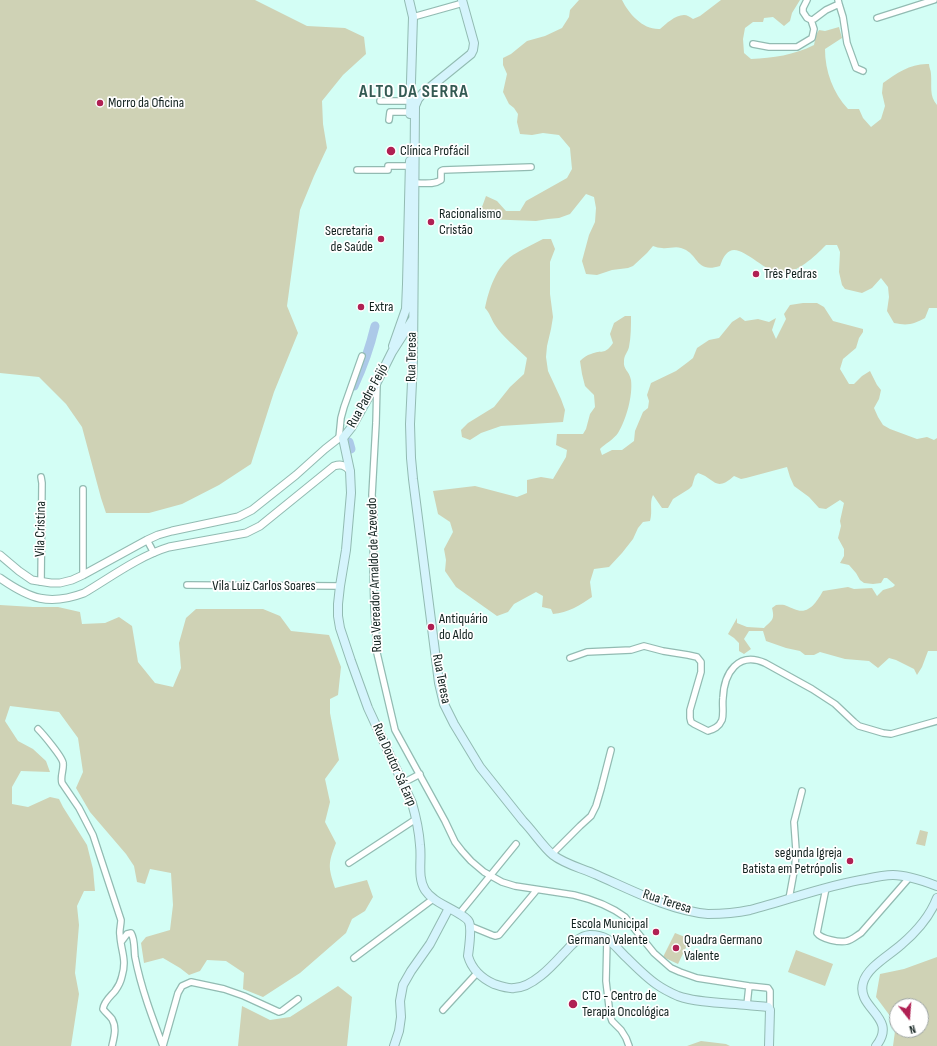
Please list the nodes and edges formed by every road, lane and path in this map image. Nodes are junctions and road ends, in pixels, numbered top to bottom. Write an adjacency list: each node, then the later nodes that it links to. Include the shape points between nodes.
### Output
1 (409, 0): 6 (main road, Rua Teresa)
2 (807, 0): 8 (street, via 803,12)
3 (934, 0): 7 (street)
4 (462, 2): 6 (street); 12 (main road, via 474,43 473,50)
5 (839, 2): 8 (street); 10 (street, via 847,43 856,68)
6 (413, 17): 11 (main road, Rua Teresa)
7 (877, 18)
8 (811, 20): 9 (street, via 814,29 812,38 797,46 769,47)
9 (753, 44)
10 (863, 71)
11 (412, 84): 12 (main road, via 416,90); 14 (main road, Rua Teresa)
12 (423, 93): 20 (main road, Rua Teresa, via 415,106)
13 (380, 101): 14 (street)
14 (410, 101): 15 (main road, Rua Teresa)
15 (410, 112): 16 (street, via 390,112); 17 (main road, Rua Teresa)
16 (389, 120)
17 (410, 166): 19 (street, via 388,166 388,170); 21 (main road, Rua Teresa, via 407,284)
18 (531, 167): 20 (street, via 443,170 440,181)
19 (357, 170)
20 (415, 184): 21 (main road, Rua Teresa, via 414,284)
21 (409, 309): 22 (main road, Rua Teresa); 23 (main road, Rua Padre Feijó, via 403,317)
22 (413, 318): 23 (main road, Rua Padre Feijó); 49 (main road, Rua Teresa, via 411,458 442,697 454,724 480,767)
23 (392, 352): 25 (main road, Rua Padre Feijó)
24 (362, 356): 26 (street, via 341,418)
25 (377, 382): 26 (main road, Rua Padre Feijó, via 351,428); 44 (street, Rua Vereador Arnaldo de Azevedo, via 372,495 377,653 396,730)
26 (341, 438): 27 (main road, Rua Doutor Sá Earp); 32 (street, via 252,510 238,517 172,531)
27 (347, 455): 28 (street); 29 (main road, Rua Doutor Sá Earp)
28 (334, 466): 29 (street, via 341,464); 33 (street, via 253,530 169,547)
29 (350, 470): 39 (main road, Rua Doutor Sá Earp, via 346,550)
30 (41, 477): 37 (street, Vila Cristina)
31 (83, 488): 35 (street)
32 (147, 540): 33 (street); 35 (street)
33 (154, 553): 36 (street, via 84,593 64,599 30,596)
34 (0, 555): 37 (street, via 32,580)
35 (83, 575): 37 (street, via 60,583)
36 (0, 578)
37 (41, 582)
38 (187, 585): 39 (street, Vila Luiz Carlos Soares)
39 (340, 586): 45 (main road, Rua Doutor Sá Earp, via 340,628 368,708)
40 (570, 658): 41 (street, via 587,652 631,650 644,646 663,652 697,657 701,672 690,718 691,722 708,730 716,728 722,720 725,684 730,671 736,664 750,659 765,663 812,689 835,704 854,722 866,728 891,734)
41 (937, 721)
42 (38, 729): 63 (street, via 60,757 63,763 62,782 93,835 122,920 119,933)
43 (611, 750): 49 (street, via 598,801 591,816)
44 (420, 774): 45 (street); 51 (street, Rua Vereador Arnaldo de Azevedo, via 455,842 471,861)
45 (403, 783): 47 (main road, Rua Doutor Sá Earp)
46 (802, 791): 58 (street, via 794,822 795,866)
47 (416, 819): 50 (street); 57 (main road, Rua Doutor Sá Earp, via 422,883)
48 (516, 844): 51 (street)
49 (552, 854): 58 (main road, Rua Teresa, via 573,866 650,898 681,909 707,914 749,910)
50 (349, 864)
51 (491, 875): 60 (street); 66 (street, Rua Vereador Arnaldo de Azevedo, via 515,886 574,895 610,908 625,917 654,954 671,968 697,978)
52 (909, 878): 53 (main road, Rua Teresa); 54 (main road, Rua Teresa, via 888,875); 54 (street, via 861,933 843,942 819,936 817,933)
53 (937, 886)
54 (826, 888): 58 (main road, Rua Teresa)
55 (535, 892): 61 (street, via 499,935 495,936)
56 (937, 898): 76 (main road, via 913,934 865,977 862,989 864,997 881,1021 883,1029)
57 (433, 899): 59 (main road, Rua Doutor Sá Earp); 64 (street)
58 (789, 899)
59 (449, 908): 60 (main road, Rua Doutor Sá Earp); 73 (main road, via 430,944 403,985 399,1031)
60 (462, 911): 61 (main road, Rua Doutor Sá Earp)
61 (470, 926): 65 (main road, via 468,956)
62 (607, 939): 65 (main road, via 598,935 580,938 536,980 524,986 509,988 496,985); 68 (main road, via 644,975 677,996); 74 (street, via 606,980 610,1015)
63 (121, 942): 71 (street, via 125,965 122,978 103,1006 114,1024); 72 (street, via 131,933 139,976)
64 (354, 958)
65 (477, 973): 70 (street)
66 (748, 986): 68 (street); 69 (street, Rua Vereador Arnaldo de Azevedo, via 770,989)
67 (298, 999): 72 (street, via 279,1012 224,989 191,982 182,986 178,993)
68 (747, 1005): 69 (main road)
69 (770, 1007): 75 (main road)
70 (443, 1010)
71 (112, 1046)
72 (163, 1046)
73 (394, 1046)
74 (629, 1046)
75 (769, 1046)
76 (876, 1046)

